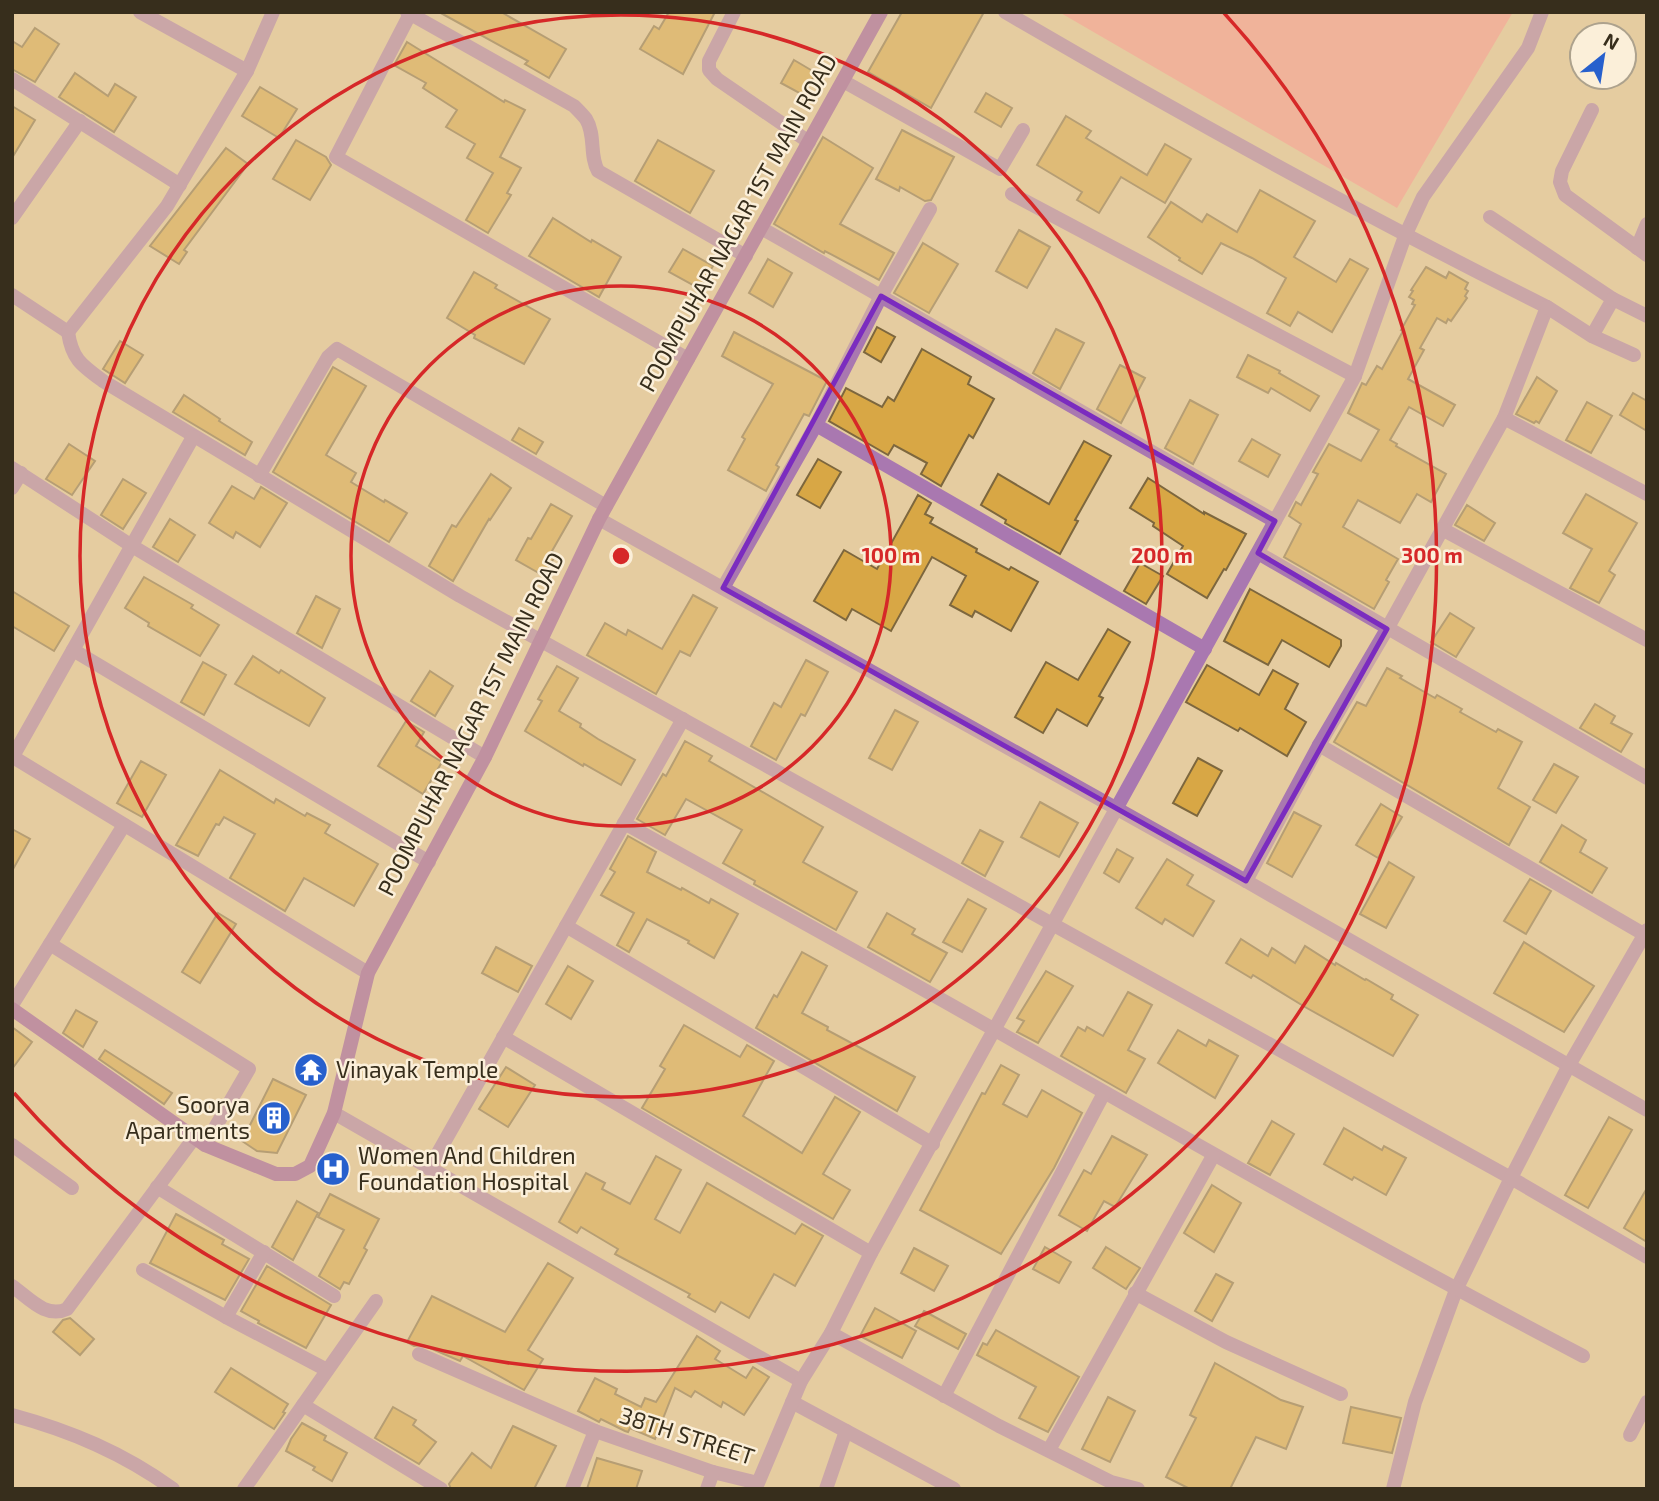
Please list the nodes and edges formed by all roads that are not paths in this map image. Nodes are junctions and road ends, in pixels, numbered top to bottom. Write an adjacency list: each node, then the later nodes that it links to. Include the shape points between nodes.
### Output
1 (140, 12): 8 (street)
2 (273, 12): 8 (street)
3 (734, 12): 14 (street, via 709,69)
4 (881, 12): 10 (main road, POOMPUHAR NAGAR 1ST MAIN ROAD)
5 (1005, 12): 22 (street)
6 (1542, 12): 22 (street, 38TH STREET, via 1528,48 1423,197)
7 (408, 13): 24 (street, via 574,106 586,119 592,161 598,171); 33 (street, via 336,156)
8 (247, 71): 15 (street)
9 (12, 79): 12 (street)
10 (843, 81): 13 (street, via 1000,169); 14 (main road, POOMPUHAR NAGAR 1ST MAIN ROAD)
11 (1592, 110): 23 (street, via 1560,177 1561,188)
12 (80, 121): 15 (street); 19 (street)
13 (1023, 130)
14 (809, 142): 21 (main road, POOMPUHAR NAGAR 1ST MAIN ROAD)
15 (180, 185): 30 (street)
16 (1012, 194): 34 (street)
17 (930, 209): 26 (street)
18 (1490, 217): 27 (street)
19 (12, 218)
20 (1647, 224): 23 (street)
21 (761, 229): 24 (main road, POOMPUHAR NAGAR 1ST MAIN ROAD); 26 (street)
22 (1405, 236): 28 (street); 34 (street, 38TH STREET)
23 (1642, 252)
24 (746, 256): 33 (main road, POOMPUHAR NAGAR 1ST MAIN ROAD)
25 (12, 295): 30 (street)
26 (881, 296): 36 (street); 43 (street)
27 (1613, 299): 29 (street); 31 (street)
28 (1547, 307): 31 (street); 35 (street)
29 (1647, 316)
30 (68, 331): 37 (street, via 70,349 89,372)
31 (1592, 336): 32 (street)
32 (1634, 355)
33 (688, 359): 42 (main road, POOMPUHAR NAGAR 1ST MAIN ROAD)
34 (1355, 376): 43 (street, 38TH STREET)
35 (1504, 418): 41 (street); 44 (street)
36 (816, 425): 47 (street); 51 (street)
37 (193, 437): 39 (street); 45 (street)
38 (17, 470): 40 (street); 45 (street)
39 (259, 477): 42 (street, via 328,357 337,349); 49 (street)
40 (12, 488)
41 (1647, 494)
42 (603, 513): 47 (street); 49 (main road, POOMPUHAR NAGAR 1ST MAIN ROAD)
43 (1275, 522): 46 (street, 38TH STREET)
44 (1442, 529): 48 (street); 50 (street)
45 (132, 546): 52 (street); 55 (street)
46 (1258, 553): 48 (street); 51 (street, 38TH STREET)
47 (723, 589): 58 (street)
48 (1387, 629): 54 (street); 57 (street)
49 (540, 639): 53 (street); 55 (main road, POOMPUHAR NAGAR 1ST MAIN ROAD)
50 (1647, 640)
51 (1205, 649): 58 (street, 38TH STREET)
52 (73, 650): 56 (street); 61 (street)
53 (683, 719): 59 (street); 63 (street)
54 (1319, 745): 62 (street); 65 (street)
55 (485, 757): 61 (main road, POOMPUHAR NAGAR 1ST MAIN ROAD)
56 (12, 758): 60 (street)
57 (1647, 778)
58 (1117, 809): 62 (street); 63 (street, 38TH STREET)
59 (624, 823): 64 (street); 69 (street)
60 (124, 825): 66 (street); 67 (street)
61 (429, 862): 67 (main road, POOMPUHAR NAGAR 1ST MAIN ROAD)
62 (1246, 881): 71 (street)
63 (1052, 925): 69 (street, 38TH STREET); 80 (street)
64 (566, 926): 70 (street); 76 (street)
65 (1646, 934): 71 (street)
66 (50, 944): 68 (street); 75 (street, via 249,1069)
67 (368, 973): 74 (main road, POOMPUHAR NAGAR 1ST MAIN ROAD)
68 (12, 1007): 75 (main road, POOMPUHAR NAGAR 1ST MAIN ROAD)
69 (994, 1030): 72 (street); 76 (street, 38TH STREET)
70 (503, 1037): 79 (street); 84 (street)
71 (1568, 1066): 73 (street); 80 (street)
72 (1104, 1093): 78 (street); 99 (street)
73 (1647, 1110)
74 (334, 1113): 75 (main road, POOMPUHAR NAGAR 1ST MAIN ROAD, via 310,1166 295,1174 276,1174); 79 (street)
75 (199, 1142): 81 (street)
76 (933, 1144): 84 (street, 38TH STREET)
77 (12, 1145): 82 (street)
78 (1213, 1156): 88 (street); 89 (street)
79 (429, 1169): 97 (street)
80 (1511, 1178): 85 (street); 88 (street)
81 (158, 1187): 83 (street); 87 (street, via 67,1309 58,1314 46,1311)
82 (72, 1188)
83 (264, 1252): 90 (street); 92 (street)
84 (871, 1254): 93 (street, 38TH STREET)
85 (1647, 1257)
86 (143, 1270): 92 (street)
87 (12, 1286)
88 (1456, 1290): 95 (street); 117 (street, via 1415,1402)
89 (1135, 1293): 98 (street, via 1226,1342); 107 (street)
90 (334, 1296)
91 (376, 1301): 96 (street)
92 (226, 1317): 96 (street)
93 (831, 1333): 97 (street, 38TH STREET); 99 (street)
94 (419, 1353): 104 (street)
95 (1583, 1356)
96 (327, 1370): 102 (street)
97 (801, 1381): 100 (street, 38TH STREET)
98 (1341, 1394)
99 (944, 1396): 107 (street)
100 (792, 1402): 105 (street); 108 (street, 38TH STREET, via 758,1483)
101 (1647, 1402): 106 (street)
102 (303, 1405): 110 (street); 111 (street)
103 (12, 1415): 109 (street, via 93,1441)
104 (595, 1431): 108 (street, 38TH STREET); 112 (street, 38TH STREET)
105 (846, 1431): 114 (street); 115 (street)
106 (1630, 1435)
107 (1049, 1450): 116 (street, via 1111,1482)
108 (713, 1472): 113 (street)
109 (173, 1489)
110 (244, 1489)
111 (441, 1489)
112 (572, 1489)
113 (706, 1489)
114 (826, 1489)
115 (954, 1489)
116 (1138, 1489)
117 (1394, 1489)

